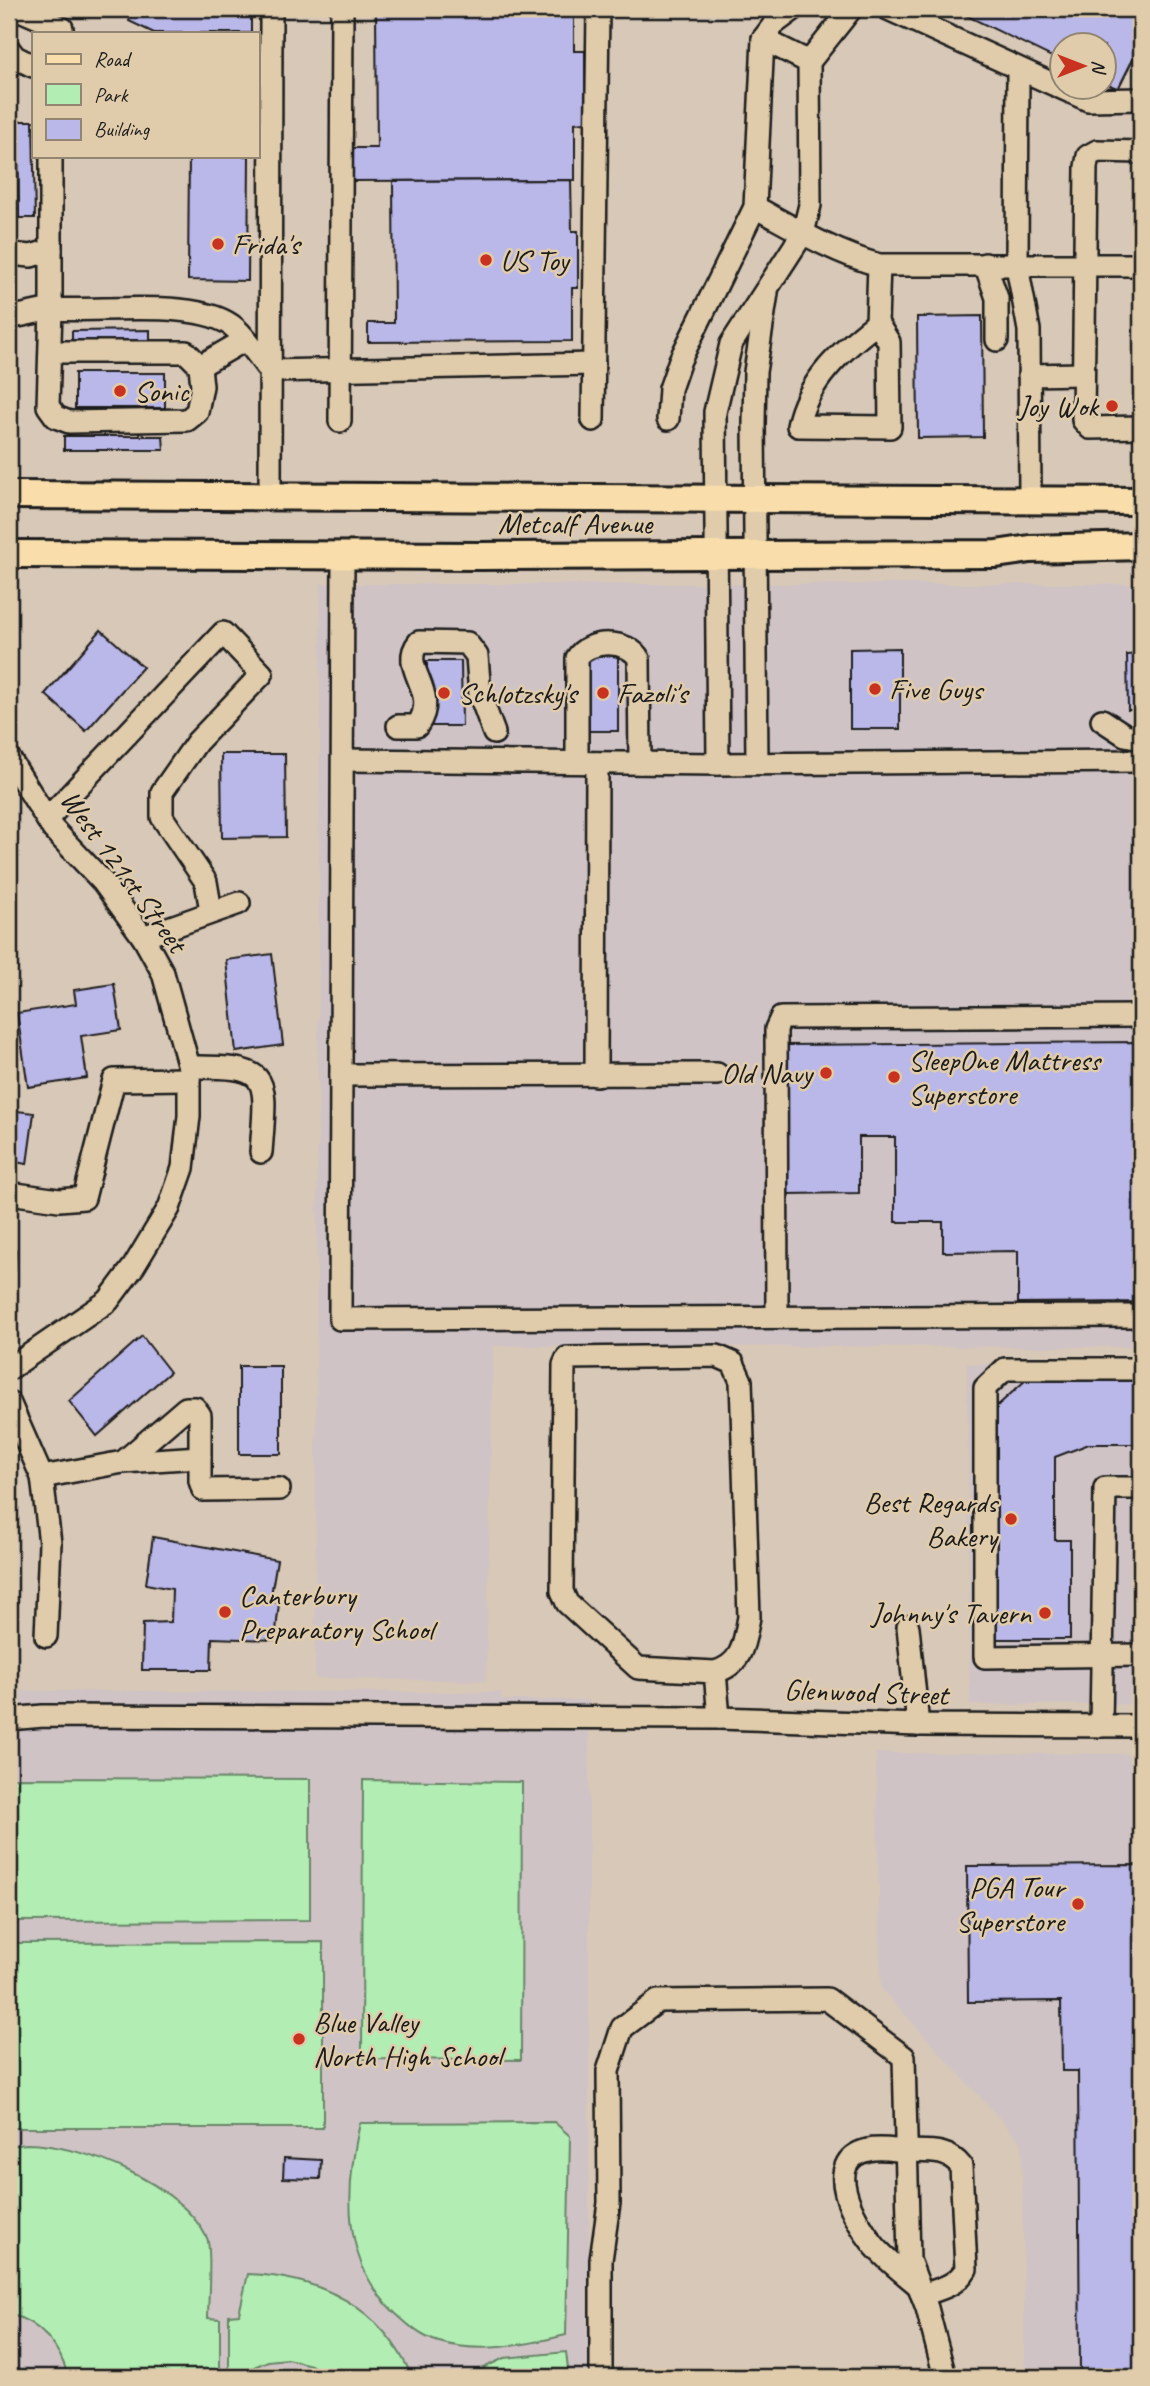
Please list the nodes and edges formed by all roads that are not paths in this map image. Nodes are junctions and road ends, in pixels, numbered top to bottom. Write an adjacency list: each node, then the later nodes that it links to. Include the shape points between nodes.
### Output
1 (18, 9): 8 (street, via 62,28)
2 (271, 9): 35 (street)
3 (342, 9): 36 (street)
4 (598, 9): 33 (street)
5 (793, 9): 9 (street)
6 (850, 9): 11 (street)
7 (888, 9): 13 (street)
8 (60, 32)
9 (763, 39): 11 (street); 17 (street)
10 (9, 49): 12 (street)
11 (809, 62): 18 (street, via 810,205)
12 (32, 66)
13 (1018, 69): 14 (street, via 1088,100); 25 (street)
14 (1141, 99)
15 (1141, 152): 23 (street, via 1097,151 1088,156)
16 (51, 158): 19 (street)
17 (755, 207): 18 (street); 39 (street, via 680,360 670,389)
18 (803, 233): 22 (street); 26 (street)
19 (51, 250): 20 (street, via 31,256); 27 (street)
20 (9, 254)
21 (985, 264): 22 (street); 25 (street); 31 (street, via 997,298)
22 (879, 265): 29 (street)
23 (1085, 265): 24 (street); 25 (street); 38 (street)
24 (1141, 265)
25 (1017, 266): 37 (street, via 1028,331)
26 (768, 288): 45 (street, via 731,344 715,412); 46 (street, via 755,372)
27 (51, 309): 28 (street); 30 (street, via 207,313 234,328); 32 (street)
28 (9, 318)
29 (877, 323): 29 (street, via 889,342 890,427 798,426 807,395 822,373)
30 (244, 340): 34 (street); 35 (street)
31 (997, 340)
32 (52, 352): 34 (street, via 186,352); 34 (street, via 48,406 56,417 69,422 187,420 197,412)
33 (594, 365): 36 (street); 40 (street)
34 (200, 366)
35 (270, 371): 36 (street); 44 (street)
36 (340, 371): 41 (street)
37 (1029, 374): 38 (street); 47 (street)
38 (1083, 374): 42 (street, via 1083,420 1090,428)
39 (668, 419)
40 (593, 420)
41 (340, 421)
42 (1141, 427)
43 (9, 495): 44 (main road, Metcalf Avenue)
44 (270, 496): 45 (main road, Metcalf Avenue)
45 (714, 497): 46 (main road, Metcalf Avenue); 52 (street)
46 (754, 498): 47 (main road, Metcalf Avenue); 53 (street)
47 (1030, 500): 48 (main road, Metcalf Avenue)
48 (1141, 500)
49 (1141, 547): 53 (main road, Metcalf Avenue, via 996,554)
50 (9, 554): 51 (main road, Metcalf Avenue)
51 (344, 555): 52 (main road, Metcalf Avenue); 59 (street)
52 (714, 556): 53 (main road, Metcalf Avenue); 64 (street)
53 (755, 556): 63 (street)
54 (1102, 720): 57 (street, via 1125,735)
55 (398, 726): 56 (street, via 417,726 424,716 424,688 412,666 412,649 419,642 467,643 477,656 480,695)
56 (494, 733)
57 (1141, 738)
58 (9, 758): 65 (street, West 121st Street)
59 (342, 760): 61 (street); 73 (street)
60 (1141, 761): 63 (street)
61 (587, 762): 62 (street); 62 (street, via 577,658 591,645 624,645 635,650 639,659); 72 (street)
62 (640, 763): 64 (street)
63 (757, 763): 64 (street)
64 (718, 764)
65 (47, 819): 67 (street, via 223,633 262,674 197,742 162,792 162,817 206,882); 68 (street, West 121st Street, via 103,882)
66 (239, 903): 67 (street)
67 (211, 911): 68 (street)
68 (143, 937): 70 (street, West 121st Street, via 163,973)
69 (1141, 1016): 77 (street, via 781,1018 776,1029)
70 (189, 1073): 74 (street, via 235,1066 251,1070 260,1079 265,1105); 75 (street, via 114,1080 84,1198 59,1200); 78 (street, West 121st Street, via 183,1168 169,1208 134,1266 108,1301)
71 (717, 1074): 72 (street)
72 (596, 1075): 73 (street)
73 (341, 1076): 77 (street, via 340,1319)
74 (261, 1152)
75 (9, 1193)
76 (1141, 1316): 77 (street)
77 (777, 1317)
78 (9, 1369)
79 (1141, 1369): 89 (street, via 1005,1368 985,1388 985,1657)
80 (9, 1402): 83 (street)
81 (200, 1457): 82 (street); 82 (street, via 200,1415 195,1408 186,1408); 85 (street, via 203,1490)
82 (123, 1462): 83 (street)
83 (42, 1477): 87 (street, via 50,1544)
84 (1141, 1488): 89 (street, via 1105,1488)
85 (279, 1489)
86 (908, 1627): 93 (street)
87 (46, 1636)
88 (1141, 1655): 89 (street)
89 (1101, 1657): 94 (street)
90 (715, 1672): 90 (street, via 727,1669 742,1654 748,1617 741,1381 733,1363 717,1356 568,1358 564,1366 562,1591 568,1603 638,1668); 91 (street)
91 (719, 1718): 92 (street, Glenwood Street); 93 (street, Glenwood Street)
92 (9, 1719)
93 (918, 1724): 94 (street, Glenwood Street)
94 (1101, 1726): 95 (street, Glenwood Street)
95 (1141, 1726)
96 (906, 2151): 97 (street, via 909,2260); 97 (street, via 941,2151 961,2166 966,2269 960,2280); 97 (street, via 858,2153 844,2171 843,2185 850,2208 873,2244); 98 (street, via 904,2057 827,1999 658,2001 622,2028 608,2071 609,2203 601,2259)
97 (920, 2290): 99 (street)
98 (601, 2377)
99 (944, 2377)

